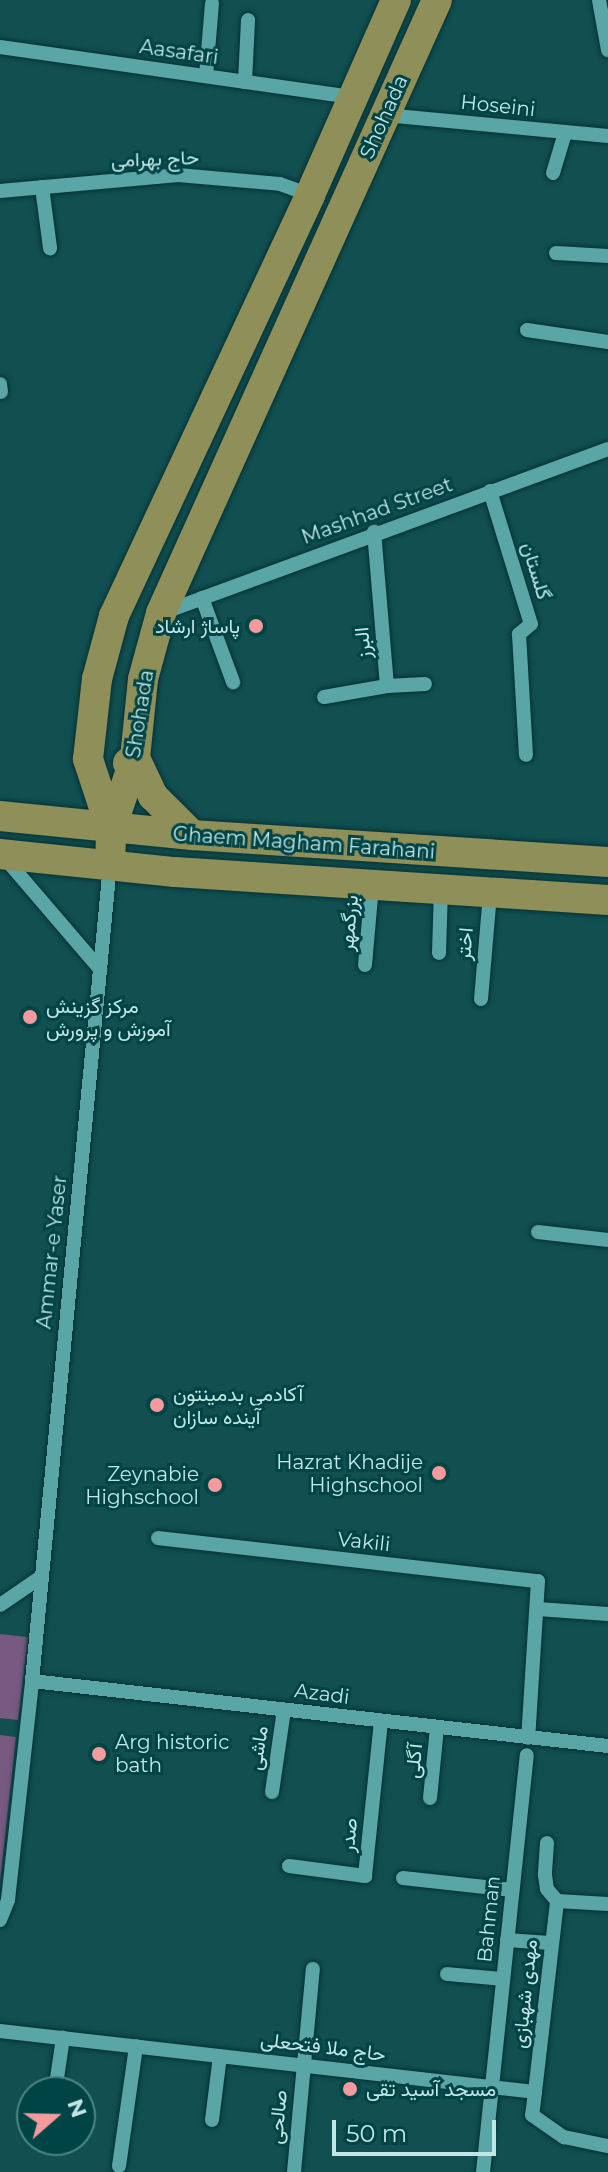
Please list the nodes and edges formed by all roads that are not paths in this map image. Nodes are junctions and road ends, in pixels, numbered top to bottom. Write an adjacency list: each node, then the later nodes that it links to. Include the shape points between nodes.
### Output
1 (396, 0): 10 (main road, Shohada)
2 (437, 0): 11 (main road, Shohada)
3 (599, 0): 7 (street)
4 (212, 3): 8 (street)
5 (248, 20): 9 (street)
6 (0, 47): 8 (street, Aasafari)
7 (608, 50)
8 (206, 76): 9 (street, Aasafari)
9 (245, 82): 10 (street, Aasafari)
10 (353, 97): 17 (main road, Shohada)
11 (385, 115): 12 (street, Hoseini); 29 (main road, Shohada)
12 (565, 133): 13 (street, Hoseini); 14 (street)
13 (608, 136)
14 (553, 173)
15 (42, 187): 16 (street, حاج بهرامی); 17 (street, حاج بهرامی, via 178,175 280,184); 18 (street)
16 (0, 191)
17 (310, 195): 36 (main road, Shohada, via 114,616 97,679)
18 (50, 248)
19 (556, 253): 20 (street)
20 (608, 256)
21 (527, 330): 22 (street)
22 (608, 342)
23 (0, 384): 24 (street)
24 (1, 392)
25 (608, 449): 26 (street, Mashhad Street)
26 (490, 491): 27 (street, Mashhad Street); 34 (street, گلستان, via 531,624 519,634)
27 (374, 532): 28 (street, Mashhad Street); 32 (street, البرز)
28 (202, 598): 29 (street, Mashhad Street); 30 (street)
29 (161, 613): 35 (main road, Shohada, via 143,679)
30 (233, 682)
31 (425, 684): 32 (street)
32 (387, 686): 33 (street, البرز)
33 (324, 697)
34 (526, 755)
35 (135, 758): 36 (main road, via 112,771 99,769); 38 (main road, Shohada); 39 (main road, via 153,796)
36 (88, 759): 38 (main road, Shohada)
37 (0, 816): 38 (main road, Ghaem Magham Farahani)
38 (111, 829): 39 (main road, Ghaem Magham Farahani); 42 (main road)
39 (192, 835): 41 (main road, Ghaem Magham Farahani)
40 (0, 854): 42 (main road, Ghaem Magham Farahani); 49 (street)
41 (608, 862)
42 (110, 865): 43 (main road, Ghaem Magham Farahani); 49 (street, Ammar-e Yaser)
43 (372, 885): 44 (main road, Ghaem Magham Farahani); 48 (street, بزرگمهر)
44 (441, 889): 45 (main road, Ghaem Magham Farahani); 47 (street)
45 (490, 893): 46 (main road, Ghaem Magham Farahani); 50 (street, اختر)
46 (608, 900)
47 (439, 953)
48 (365, 965)
49 (100, 969): 54 (street, Ammar-e Yaser)
50 (481, 999)
51 (538, 1232): 52 (street)
52 (608, 1240)
53 (158, 1538): 56 (street, Vakili, via 538,1581)
54 (41, 1577): 55 (street); 58 (street, Ammar-e Yaser)
55 (0, 1605)
56 (538, 1609): 57 (street); 62 (street, Vakili)
57 (608, 1614)
58 (32, 1681): 59 (street, Azadi); 73 (street, Ammar-e Yaser, via 8,1900)
59 (284, 1710): 60 (street, Azadi); 65 (street, ماشی)
60 (381, 1721): 61 (street, Azadi); 68 (street, صدر, via 365,1876)
61 (437, 1728): 62 (street, Azadi); 66 (street, آگلی)
62 (528, 1738): 63 (street, Azadi)
63 (608, 1746)
64 (527, 1755): 70 (street, Bahman)
65 (272, 1792)
66 (430, 1798)
67 (547, 1843): 71 (street, via 547,1889)
68 (289, 1866)
69 (403, 1878): 70 (street)
70 (512, 1890): 74 (street, Bahman)
71 (557, 1901): 72 (street); 75 (street, مهدی شهبازی)
72 (608, 1904)
73 (0, 1920)
74 (507, 1940): 75 (street); 78 (street, Bahman)
75 (550, 1943): 86 (street, مهدی شهبازی)
76 (313, 1969): 83 (street, صالحی)
77 (447, 1974): 78 (street)
78 (503, 1979): 85 (street, Bahman)
79 (0, 2031): 80 (street, حاج ملا فتحعلی)
80 (63, 2038): 81 (street, حاج ملا فتحعلی); 84 (street)
81 (136, 2046): 82 (street, حاج ملا فتحعلی); 89 (street)
82 (220, 2056): 83 (street, حاج ملا فتحعلی); 87 (street)
83 (303, 2065): 85 (street, حاج ملا فتحعلی); 90 (street, صالحی)
84 (57, 2076)
85 (492, 2087): 86 (street, حاج ملا فتحعلی); 91 (street, Bahman)
86 (535, 2092): 88 (street, via 532,2115 564,2137)
87 (212, 2120)
88 (608, 2146)
89 (119, 2166)
90 (294, 2172)
91 (483, 2172)

